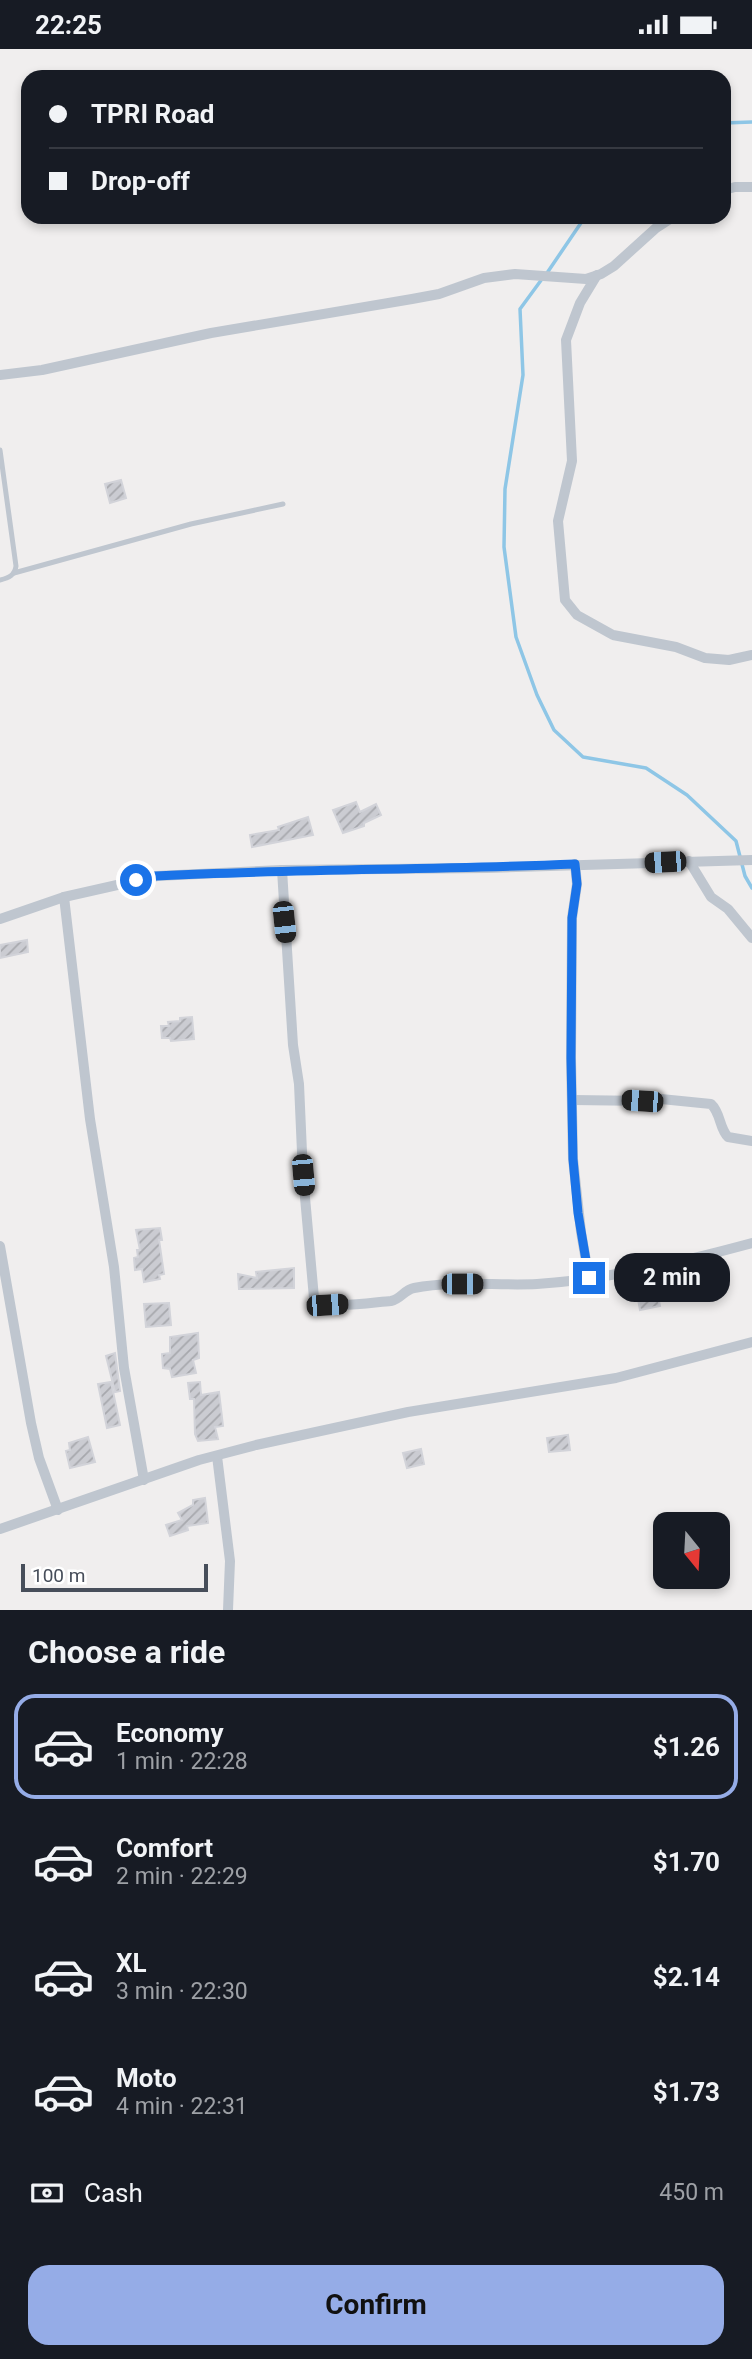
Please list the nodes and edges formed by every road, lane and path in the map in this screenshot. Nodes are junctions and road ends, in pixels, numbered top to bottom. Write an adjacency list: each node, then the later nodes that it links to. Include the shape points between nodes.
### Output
1 (752, 187): 2 (street)
2 (731, 188)
3 (662, 224): 4 (street)
4 (597, 275): 5 (street, via 586,279 515,274 484,278 439,294); 10 (street, via 566,340 572,461 558,521 565,600 577,615 613,635 676,647 705,658 729,660)
5 (0, 375)
6 (0, 450): 8 (lane)
7 (283, 504): 8 (lane)
8 (14, 573): 9 (lane)
9 (0, 580)
10 (752, 655)
11 (751, 860): 12 (street)
12 (689, 861): 13 (street); 17 (street, via 711,897 728,909)
13 (575, 864): 14 (street); 18 (street)
14 (282, 870): 15 (street, via 156,876); 22 (street, via 316,1301 327,1305 391,1301 413,1288)
15 (64, 897): 16 (street); 25 (street, via 124,1368)
16 (0, 919)
17 (752, 939)
18 (573, 1100): 19 (street, via 662,1099 711,1104 728,1137); 22 (street, via 576,1193)
19 (752, 1141)
20 (752, 1243): 22 (street)
21 (0, 1246): 26 (street, via 31,1423)
22 (589, 1278)
23 (752, 1342): 24 (street, via 616,1378 408,1412)
24 (217, 1456): 25 (street); 28 (street, via 230,1561)
25 (144, 1480): 26 (street)
26 (58, 1510): 27 (street)
27 (0, 1529)
28 (228, 1610)

